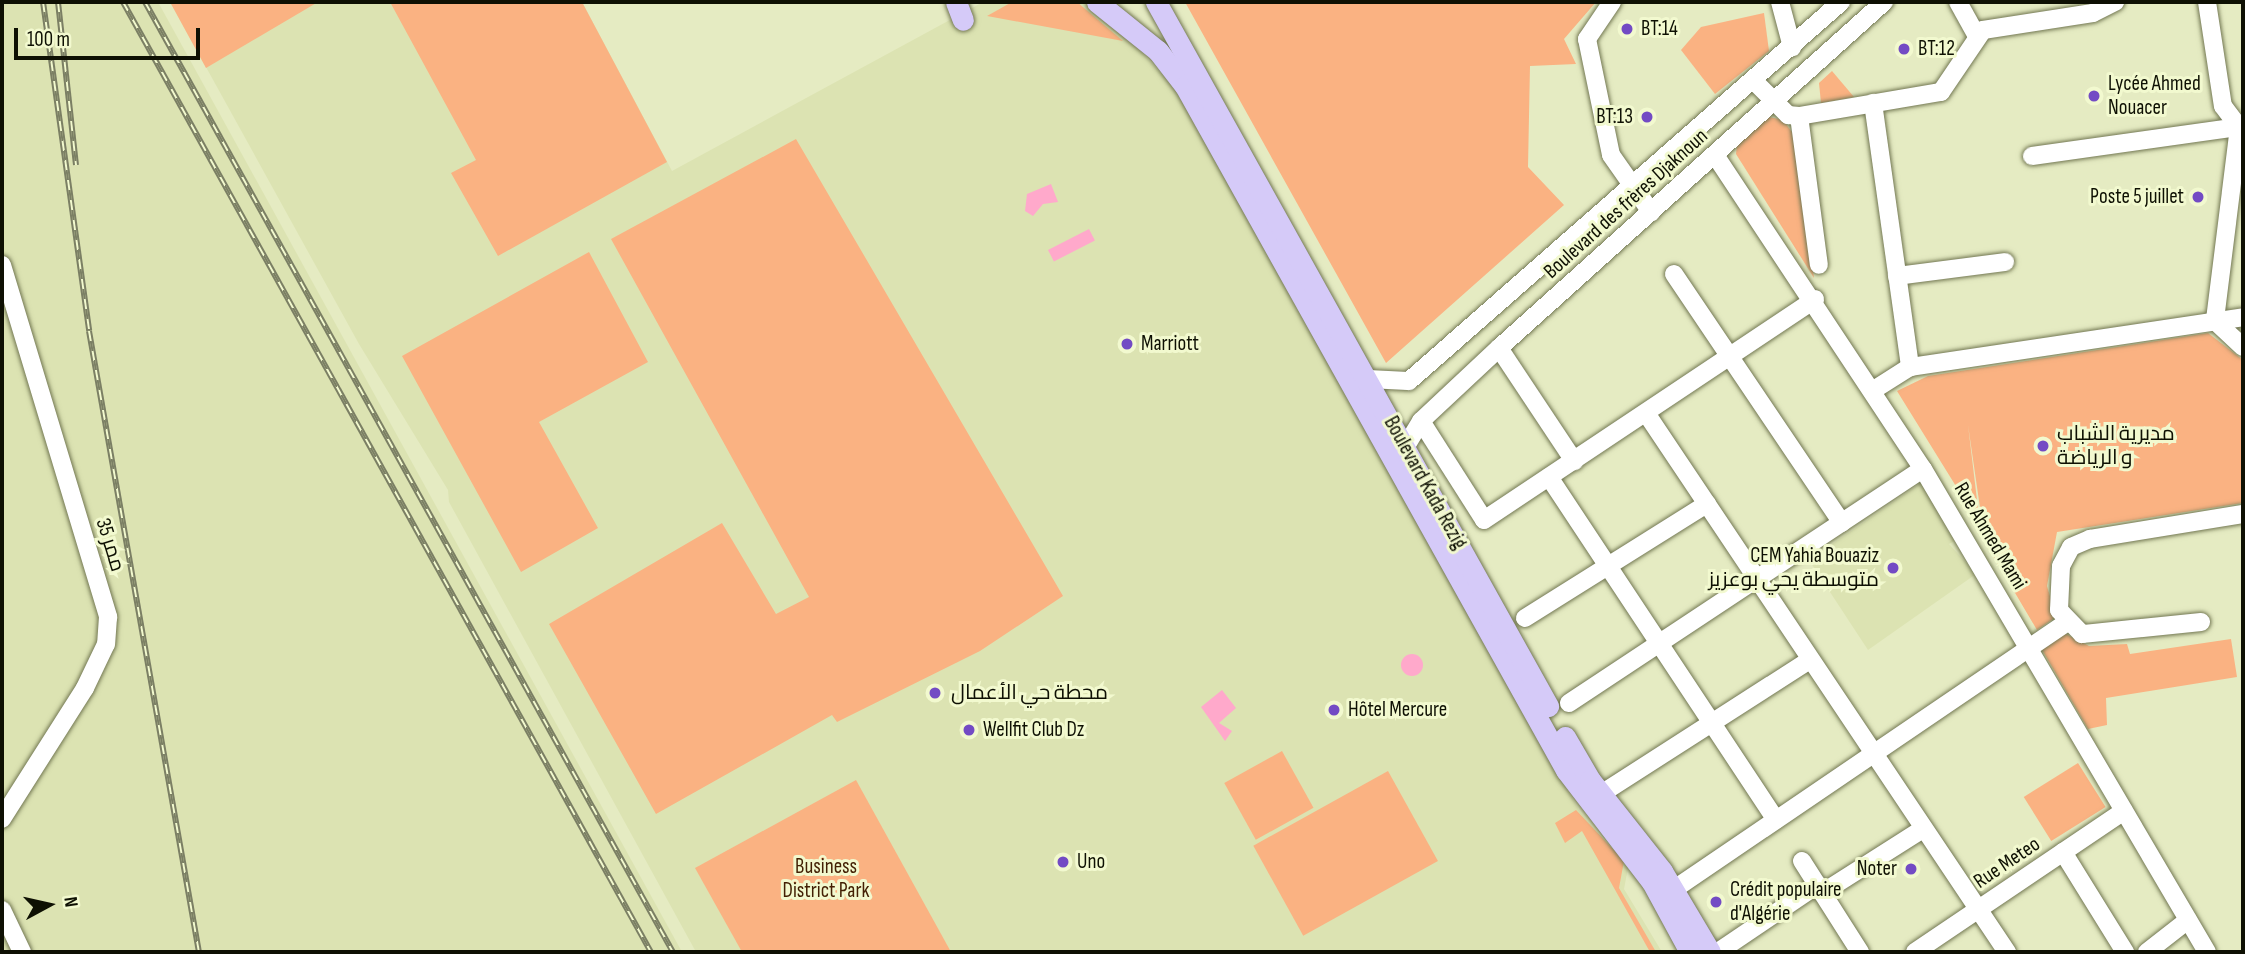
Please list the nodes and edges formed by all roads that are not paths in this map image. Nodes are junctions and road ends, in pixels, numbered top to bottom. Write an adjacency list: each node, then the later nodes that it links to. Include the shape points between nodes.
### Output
1 (1156, 2): 33 (main road, Boulevard Kada Rezig)
2 (1612, 2): 19 (street, via 1587,39 1611,155)
3 (1780, 2): 11 (street)
4 (1841, 2): 11 (street, Boulevard des frères Djaknoun)
5 (1884, 2): 13 (street, Boulevard des frères Djaknoun)
6 (1958, 2): 10 (street)
7 (2115, 2): 10 (street, via 2093,12)
8 (2207, 2): 16 (street, via 2223,106)
9 (1104, 5): 68 (main road, Boulevard Kada Rezig, via 1158,51 1185,86 1566,770 1637,862)
10 (1976, 35): 14 (street, via 1948,88)
11 (1792, 47): 12 (street, Boulevard des frères Djaknoun)
12 (1755, 82): 13 (street); 19 (street, Boulevard des frères Djaknoun)
13 (1774, 103): 15 (street); 17 (street, Boulevard des frères Djaknoun)
14 (1873, 103): 15 (street); 25 (street)
15 (1799, 116): 23 (street)
16 (2239, 127): 18 (street); 28 (street)
17 (1715, 155): 20 (street, Boulevard des frères Djaknoun); 26 (street, Rue Ahmed Mami)
18 (2032, 156)
19 (1632, 190): 20 (street); 33 (street, Boulevard des frères Djaknoun, via 1409,381)
20 (1651, 212): 30 (street, Boulevard des frères Djaknoun)
21 (2005, 262): 25 (street)
22 (2, 265): 57 (street, ممر 35, via 108,617 106,644 85,688)
23 (1819, 265)
24 (1674, 274): 31 (street)
25 (1897, 276): 32 (street)
26 (1815, 299): 31 (street); 34 (street, Rue Ahmed Mami)
27 (2243, 317): 28 (street)
28 (2215, 321): 29 (street); 32 (street)
29 (2243, 346)
30 (1499, 348): 36 (street, Boulevard des frères Djaknoun); 38 (street)
31 (1730, 357): 35 (street); 43 (street)
32 (1910, 367): 34 (street)
33 (1367, 379): 37 (main road, Boulevard Kada Rezig)
34 (1872, 391): 39 (street, Rue Ahmed Mami)
35 (1646, 413): 38 (street); 41 (street)
36 (1421, 421): 37 (street, Boulevard des frères Djaknoun); 40 (street, via 1484,520)
37 (1406, 446): 55 (main road, Boulevard Kada Rezig)
38 (1574, 461): 40 (street)
39 (1923, 469): 43 (street); 50 (street, Rue Ahmed Mami)
40 (1549, 477): 44 (street)
41 (1707, 504): 44 (street); 45 (street)
42 (2243, 514): 48 (street, via 2090,538 2071,547 2056,587)
43 (1842, 523): 45 (street)
44 (1607, 566): 46 (street); 49 (street)
45 (1757, 579): 49 (street); 51 (street)
46 (1525, 618)
47 (2200, 622): 48 (street, via 2099,636)
48 (2066, 623): 50 (street)
49 (1658, 644): 52 (street); 53 (street)
50 (2029, 645): 54 (street); 56 (street, Rue Ahmed Mami)
51 (1810, 660): 53 (street); 54 (street)
52 (1569, 704)
53 (1712, 723): 55 (street); 58 (street)
54 (1874, 752): 58 (street); 59 (street)
55 (1601, 794): 63 (main road, Boulevard Kada Rezig)
56 (2124, 811): 60 (street, Rue Meteo); 66 (street, Rue Ahmed Mami)
57 (2, 819)
58 (1776, 820): 63 (street)
59 (1923, 829): 62 (street); 64 (street)
60 (2063, 852): 64 (street, Rue Meteo); 74 (street)
61 (1802, 861): 62 (street)
62 (1820, 889): 70 (street); 71 (street)
63 (1673, 890): 69 (main road, Boulevard Kada Rezig)
64 (1979, 909): 72 (street, Rue Meteo); 73 (street)
65 (2, 911): 67 (street)
66 (2188, 920): 75 (street); 76 (street, Rue Ahmed Mami)
67 (22, 952)
68 (1690, 952)
69 (1710, 952)
70 (1718, 952)
71 (1860, 952)
72 (1915, 952)
73 (2007, 952)
74 (2125, 952)
75 (2147, 952)
76 (2207, 952)

